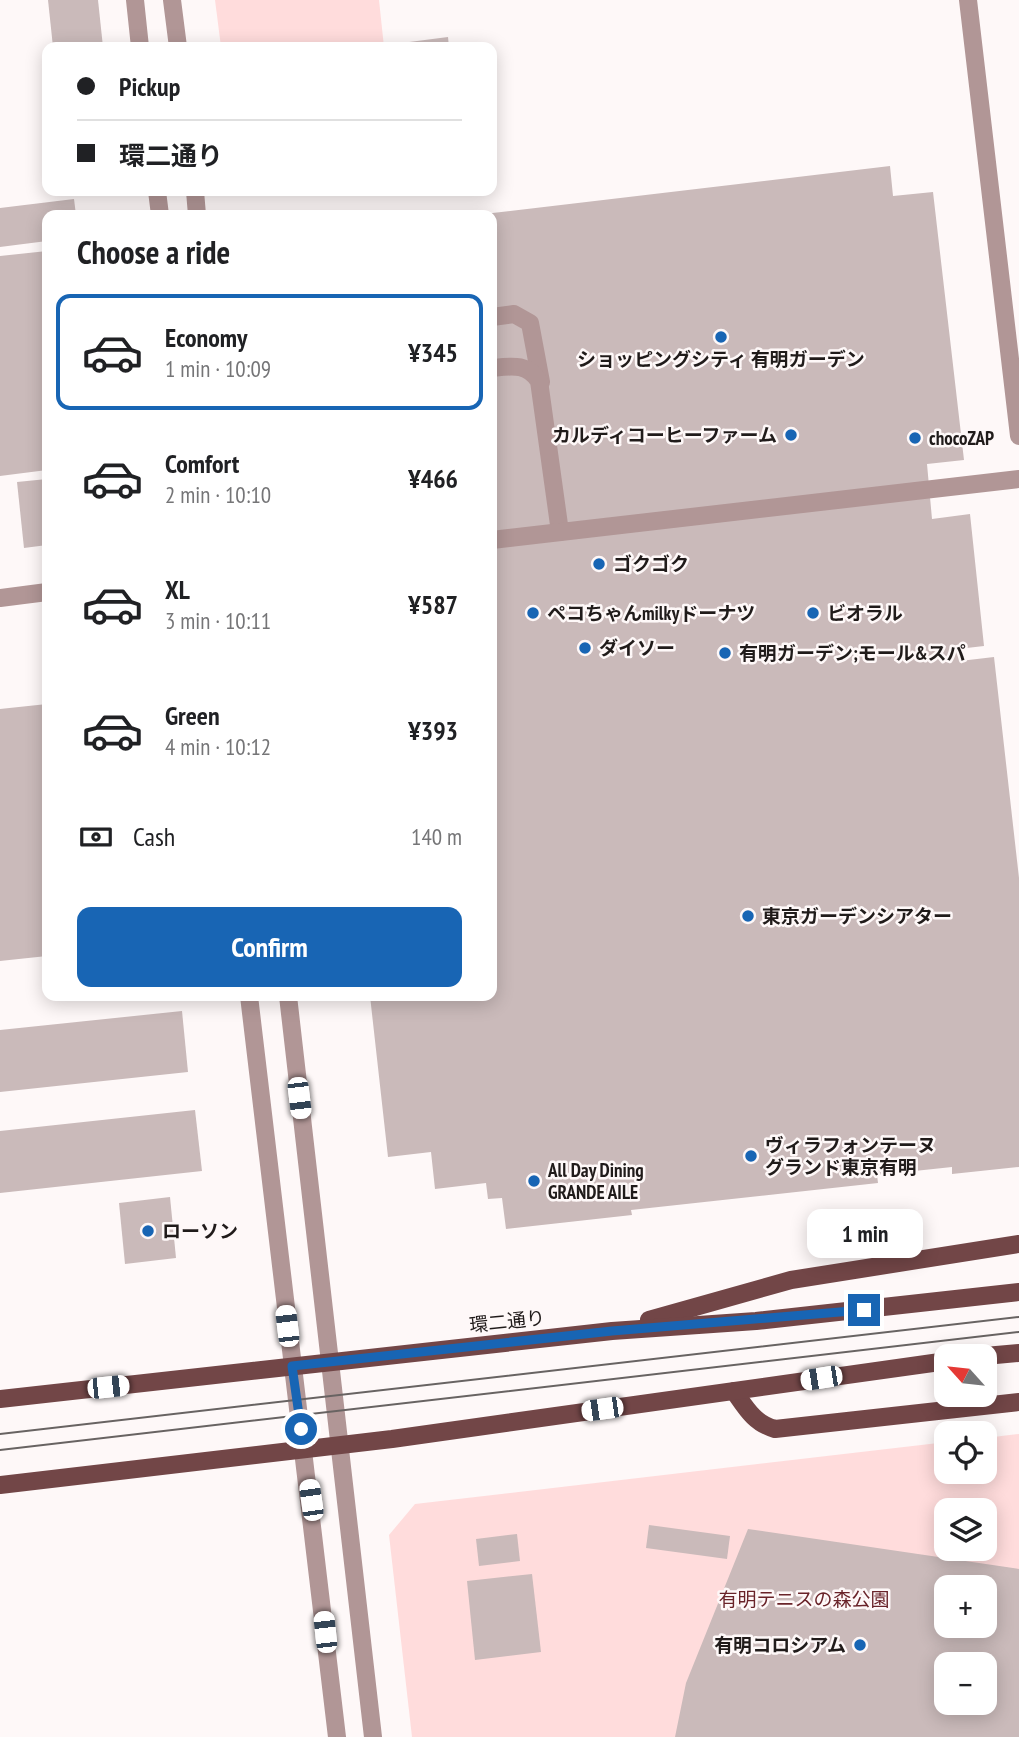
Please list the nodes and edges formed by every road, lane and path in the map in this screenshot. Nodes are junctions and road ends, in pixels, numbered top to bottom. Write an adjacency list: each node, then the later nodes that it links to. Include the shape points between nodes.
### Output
1 (135, 0): 4 (street)
2 (172, 0): 5 (street)
3 (968, 0): 9 (street)
4 (139, 42)
5 (177, 42)
6 (497, 316): 8 (street, via 514,314 530,323)
7 (497, 367): 8 (street, via 532,371)
8 (543, 394): 11 (street)
9 (1019, 436)
10 (1019, 479): 11 (street)
11 (560, 532): 12 (street)
12 (497, 539)
13 (42, 593): 14 (street)
14 (0, 598)
15 (250, 1001): 24 (street)
16 (289, 1001): 22 (street)
17 (1019, 1244): 19 (main road, via 791,1280)
18 (1019, 1292): 19 (main road, 環二通り, via 756,1321)
19 (612, 1331): 22 (main road, 環二通り)
20 (1019, 1353): 21 (main road)
21 (998, 1355)
22 (329, 1362): 24 (main road, 環二通り); 28 (street)
23 (934, 1363): 25 (main road)
24 (292, 1366): 26 (main road, 環二通り); 29 (street)
25 (734, 1391): 27 (main road, via 752,1417 775,1429); 28 (main road)
26 (0, 1399)
27 (1019, 1402)
28 (340, 1445): 29 (main road); 32 (street)
29 (304, 1449): 30 (main road); 31 (street)
30 (0, 1485)
31 (337, 1737)
32 (373, 1737)

